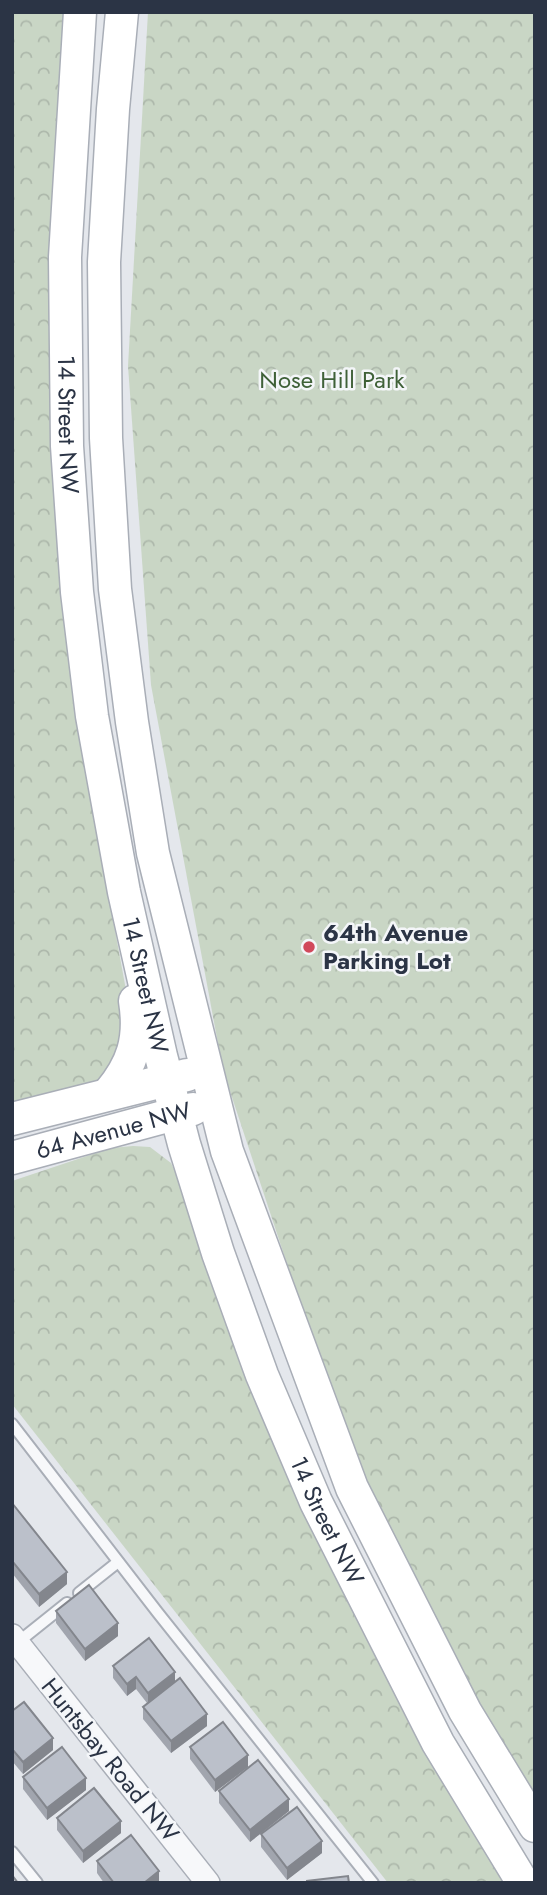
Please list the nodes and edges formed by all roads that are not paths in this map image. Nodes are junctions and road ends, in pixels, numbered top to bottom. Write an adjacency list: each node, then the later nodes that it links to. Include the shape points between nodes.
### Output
1 (80, 12): 3 (main road, 14 Street NW, via 65,257 67,446 77,592 92,716)
2 (122, 12): 4 (main road, 14 Street NW, via 104,262 106,438 115,589 153,853)
3 (124, 892): 5 (main road, 14 Street NW); 6 (main road, via 121,910 138,1017 133,1055)
4 (206, 1070): 5 (main road, 64 Avenue NW); 7 (main road, 14 Street NW)
5 (166, 1080): 6 (main road, 64 Avenue NW); 8 (main road, 14 Street NW)
6 (109, 1093): 9 (main road, 64 Avenue NW)
7 (214, 1103): 8 (main road, 64 Avenue NW); 16 (main road, 14 Street NW, via 352,1488 465,1711)
8 (175, 1114): 10 (main road, 64 Avenue NW); 12 (main road, 14 Street NW)
9 (12, 1119)
10 (68, 1143): 11 (main road, 64 Avenue NW); 12 (main road, via 148,1136 163,1140)
11 (12, 1158)
12 (191, 1168): 21 (main road, 14 Street NW, via 262,1375 316,1502 438,1743)
13 (12, 1424): 14 (lane)
14 (118, 1562): 15 (lane); 20 (lane)
15 (15, 1639): 19 (street, Huntsbay Road NW)
16 (535, 1826)
17 (12, 1852): 18 (lane)
18 (37, 1883)
19 (208, 1883)
20 (373, 1883)
21 (523, 1883)

